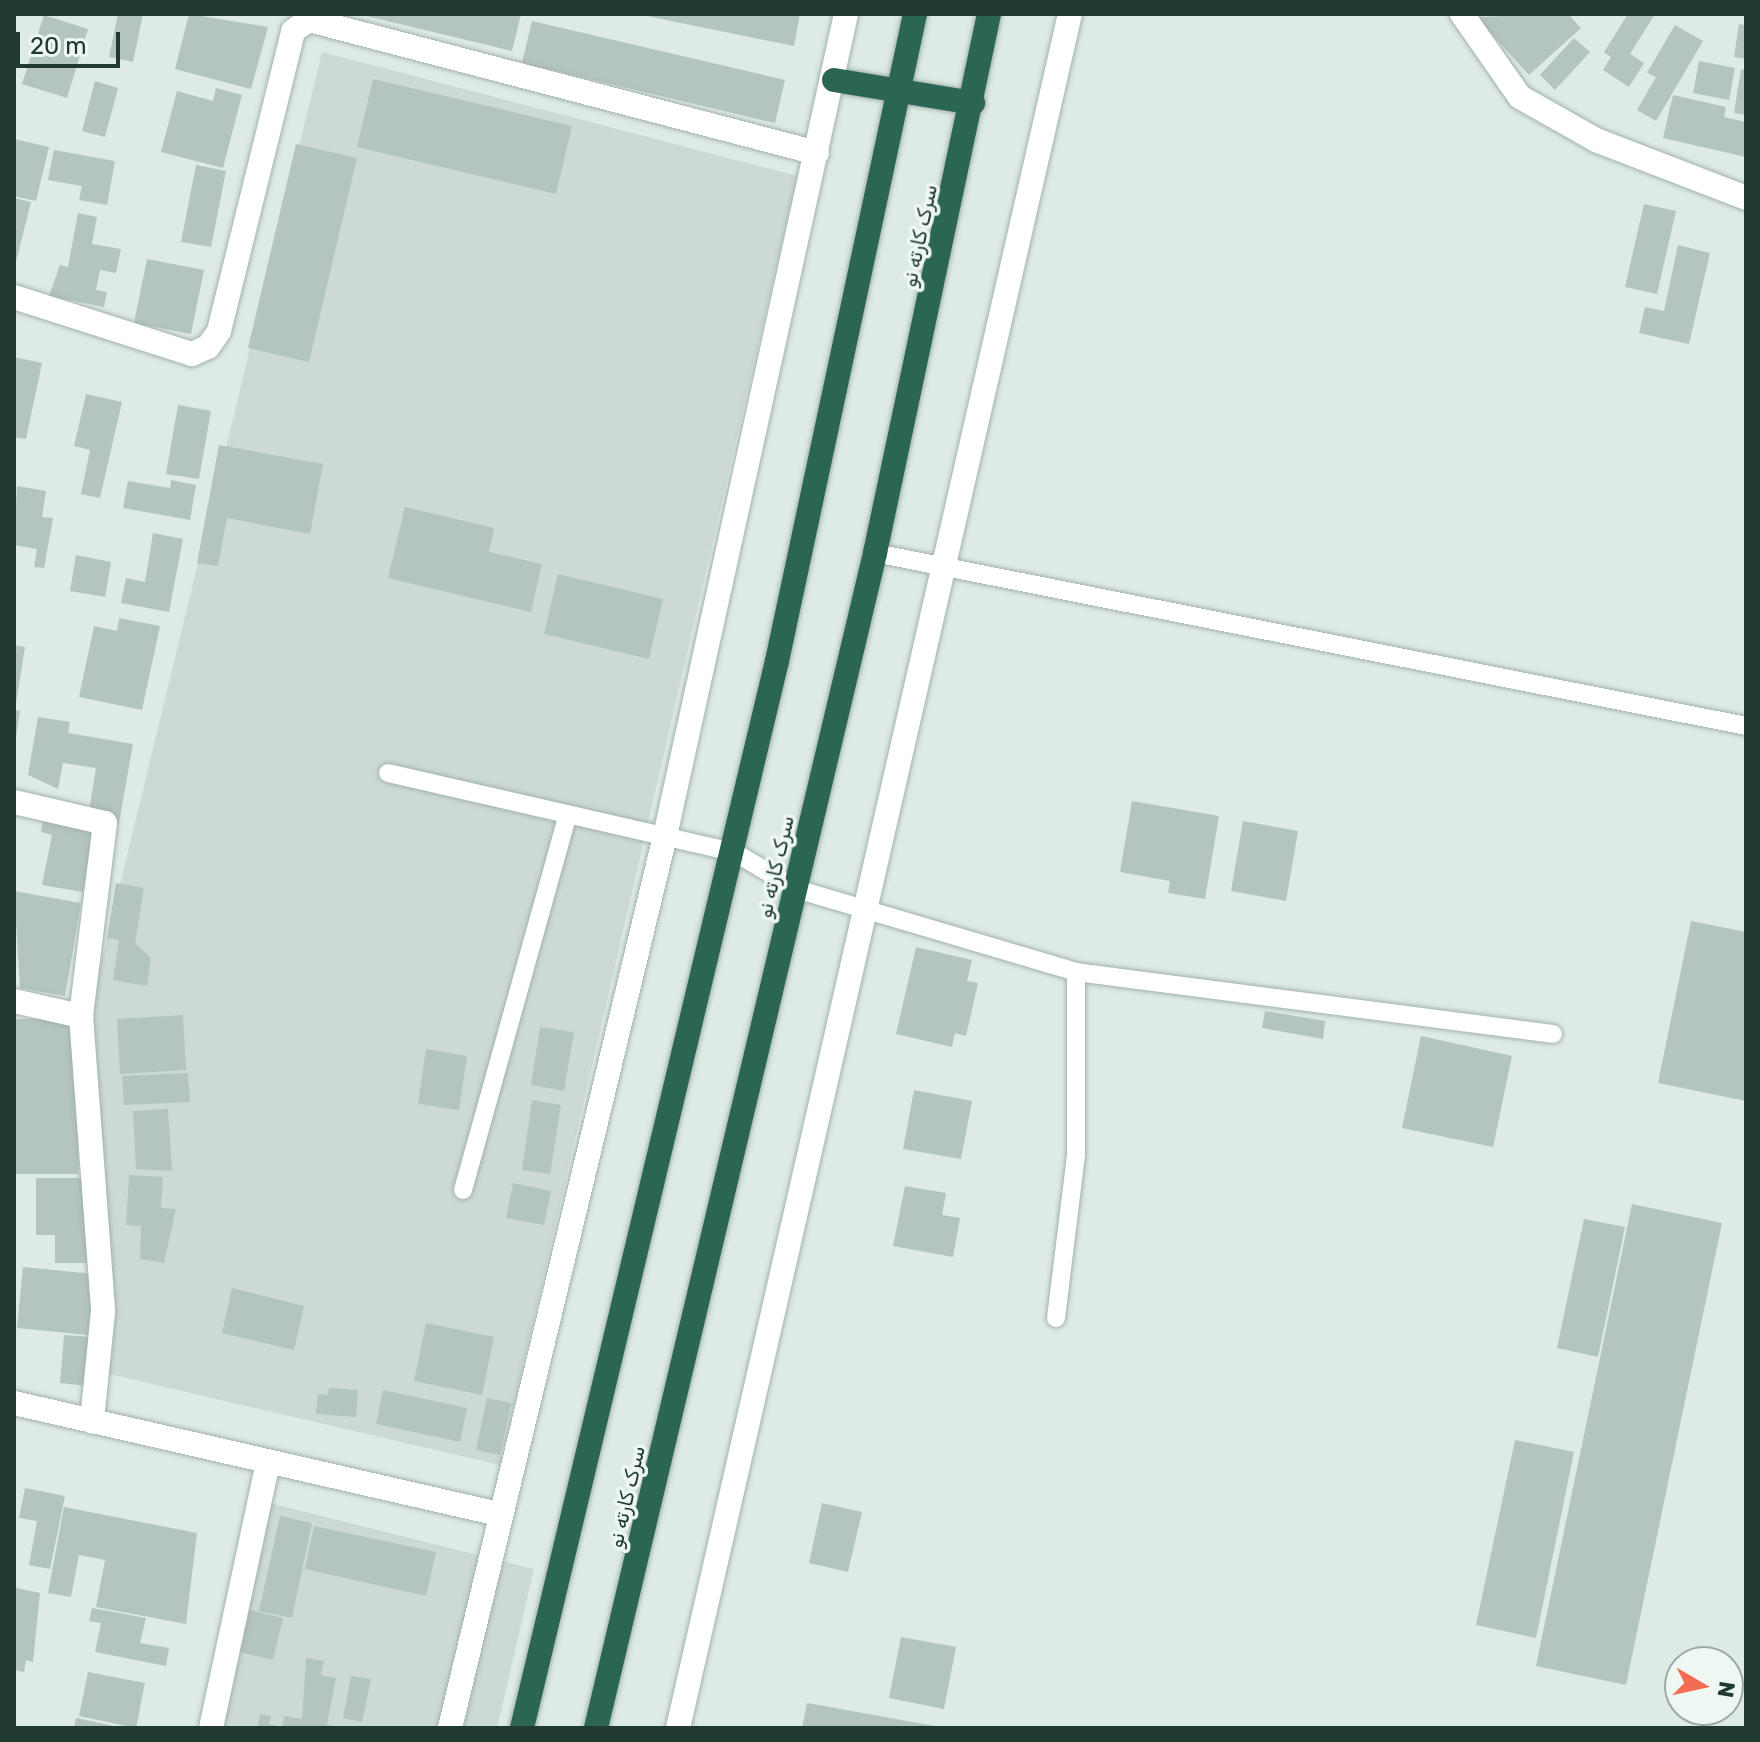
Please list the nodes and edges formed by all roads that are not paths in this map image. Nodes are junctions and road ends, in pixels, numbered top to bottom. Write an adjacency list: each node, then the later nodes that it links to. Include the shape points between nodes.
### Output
1 (846, 14): 6 (street)
2 (915, 14): 7 (highway)
3 (989, 14): 8 (highway, سرک کارته نو)
4 (1070, 14): 13 (street)
5 (1462, 14): 10 (street, via 1520,97 1596,140)
6 (834, 80): 7 (highway); 9 (street)
7 (900, 91): 8 (highway); 19 (highway)
8 (973, 103): 12 (highway, سرک کارته نو)
9 (817, 153): 11 (street, via 309,20 293,31 219,331 208,347 192,354); 18 (street)
10 (1746, 198)
11 (14, 297)
12 (875, 553): 13 (lane); 20 (highway, سرک کارته نو)
13 (948, 571): 14 (lane); 21 (street)
14 (1746, 726)
15 (388, 773): 17 (lane)
16 (14, 802): 24 (street, via 105,823)
17 (568, 814): 18 (lane); 26 (lane)
18 (665, 836): 19 (lane); 31 (street)
19 (734, 852): 20 (lane); 34 (highway)
20 (796, 889): 21 (lane); 35 (highway, سرک کارته نو)
21 (870, 913): 22 (lane); 36 (street)
22 (1076, 972): 25 (lane); 27 (lane, via 1076,1154)
23 (14, 1001): 24 (street)
24 (81, 1016): 29 (street, via 103,1312)
25 (1553, 1034)
26 (463, 1190)
27 (1056, 1318)
28 (14, 1403): 29 (street)
29 (92, 1421): 30 (street)
30 (268, 1462): 31 (street); 32 (street)
31 (499, 1514): 33 (street)
32 (211, 1728)
33 (450, 1728)
34 (522, 1728)
35 (596, 1728)
36 (678, 1728)

